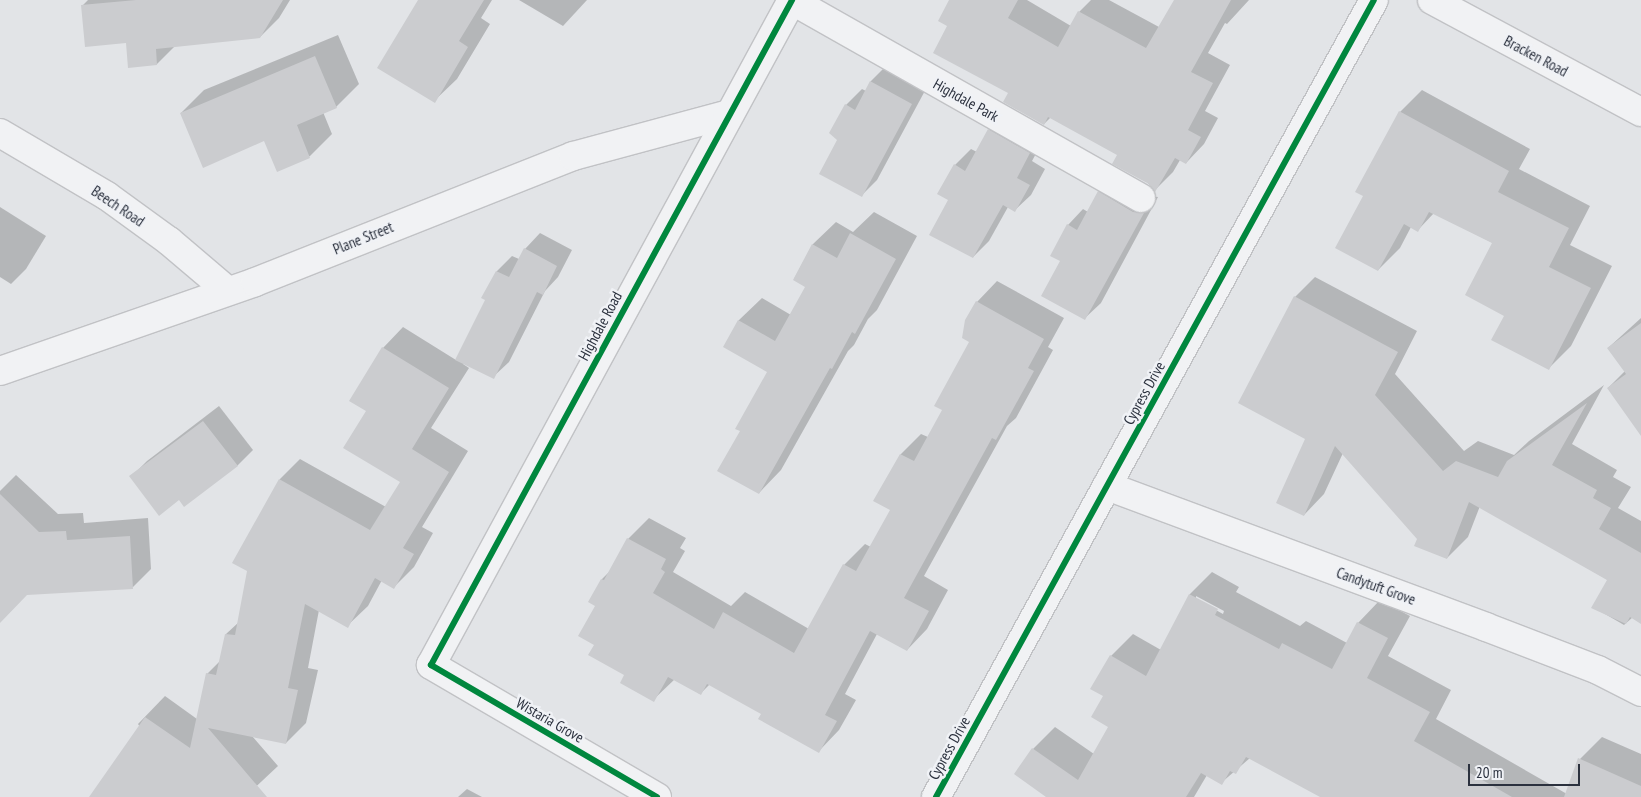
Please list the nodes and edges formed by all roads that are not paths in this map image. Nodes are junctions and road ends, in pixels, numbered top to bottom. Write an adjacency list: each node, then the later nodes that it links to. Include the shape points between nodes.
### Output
1 (791, 0): 5 (street, Highdale Road); 7 (street, Highdale Park)
2 (1374, 0): 10 (street, Cypress Drive)
3 (1432, 0): 4 (street, Bracken Road)
4 (1641, 112)
5 (729, 114): 8 (street, Plane Street, via 574,156); 11 (street, Highdale Road)
6 (0, 133): 8 (street, Beech Road, via 107,196 169,241)
7 (1141, 198)
8 (228, 291): 9 (street, Plane Street)
9 (0, 371)
10 (1107, 486): 12 (street, Candytuft Grove, via 1598,670); 14 (street, Cypress Drive)
11 (431, 665): 13 (street, Wistaria Grove)
12 (1641, 692)
13 (657, 797)
14 (936, 797)

